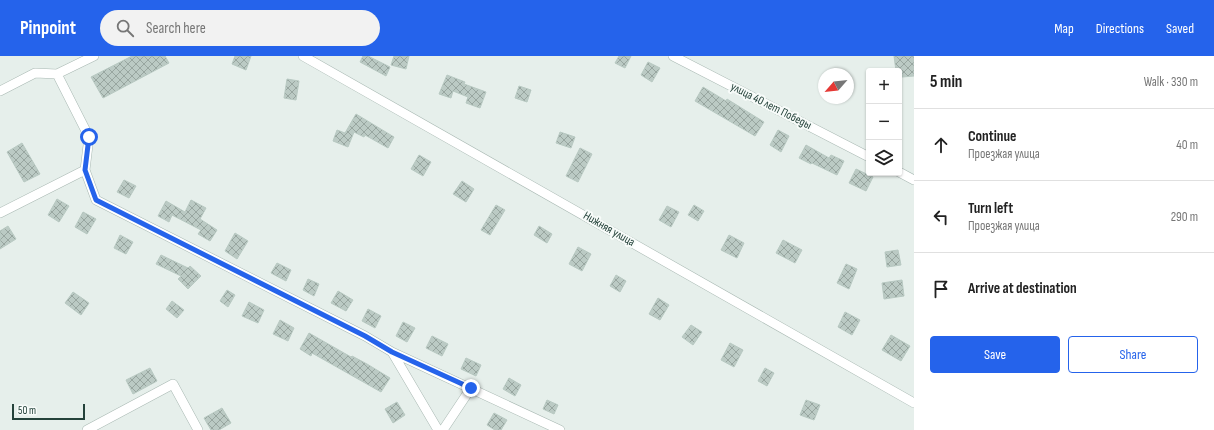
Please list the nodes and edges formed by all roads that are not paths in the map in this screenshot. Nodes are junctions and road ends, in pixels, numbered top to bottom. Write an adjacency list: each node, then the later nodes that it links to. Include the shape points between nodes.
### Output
1 (94, 56): 4 (street)
2 (303, 56): 13 (street, Нижняя улица)
3 (673, 56): 6 (street, улица 40 лет Победы)
4 (57, 74): 5 (street, via 35,73); 7 (street, via 89,137)
5 (0, 91)
6 (866, 155)
7 (85, 170): 10 (street); 11 (street, via 96,200)
8 (902, 174): 9 (street)
9 (914, 180)
10 (0, 213)
11 (392, 352): 12 (street); 16 (street)
12 (471, 388): 17 (street); 18 (street)
13 (913, 402)
14 (87, 430): 15 (street, via 173,384)
15 (198, 430)
16 (438, 430)
17 (443, 430)
18 (560, 430)

